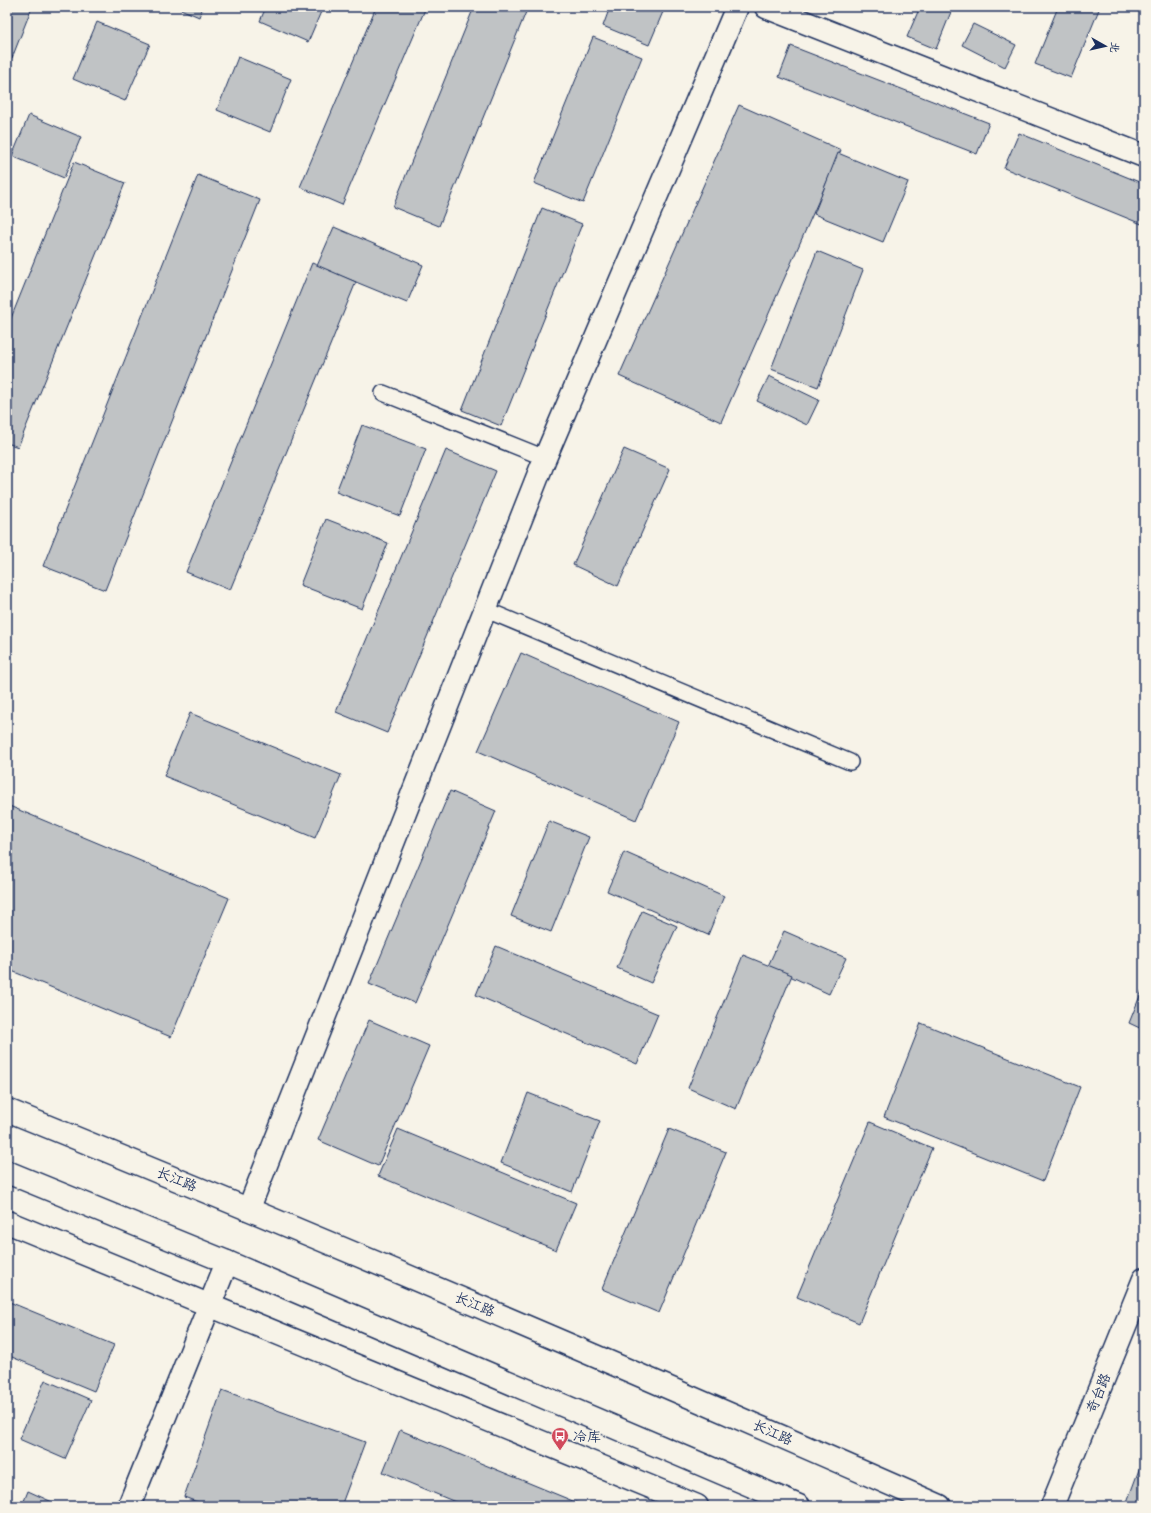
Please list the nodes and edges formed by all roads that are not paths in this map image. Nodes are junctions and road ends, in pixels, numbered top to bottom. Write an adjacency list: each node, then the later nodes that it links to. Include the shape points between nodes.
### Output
1 (736, 7): 5 (main road)
2 (766, 7): 3 (main road)
3 (1144, 156)
4 (383, 394): 5 (lane)
5 (545, 458): 6 (main road)
6 (484, 609): 7 (lane); 10 (main road)
7 (850, 762)
8 (7, 1110): 10 (main road, 长江路)
9 (7, 1172): 12 (main road)
10 (249, 1208): 18 (main road, 长江路, via 687,1394)
11 (7, 1222): 14 (main road)
12 (228, 1262): 14 (main road); 17 (main road)
13 (1144, 1279): 19 (main road, 奇台路)
14 (211, 1307): 15 (main road); 16 (main road)
15 (129, 1506)
16 (697, 1506)
17 (799, 1506)
18 (940, 1506)
19 (1052, 1506)

